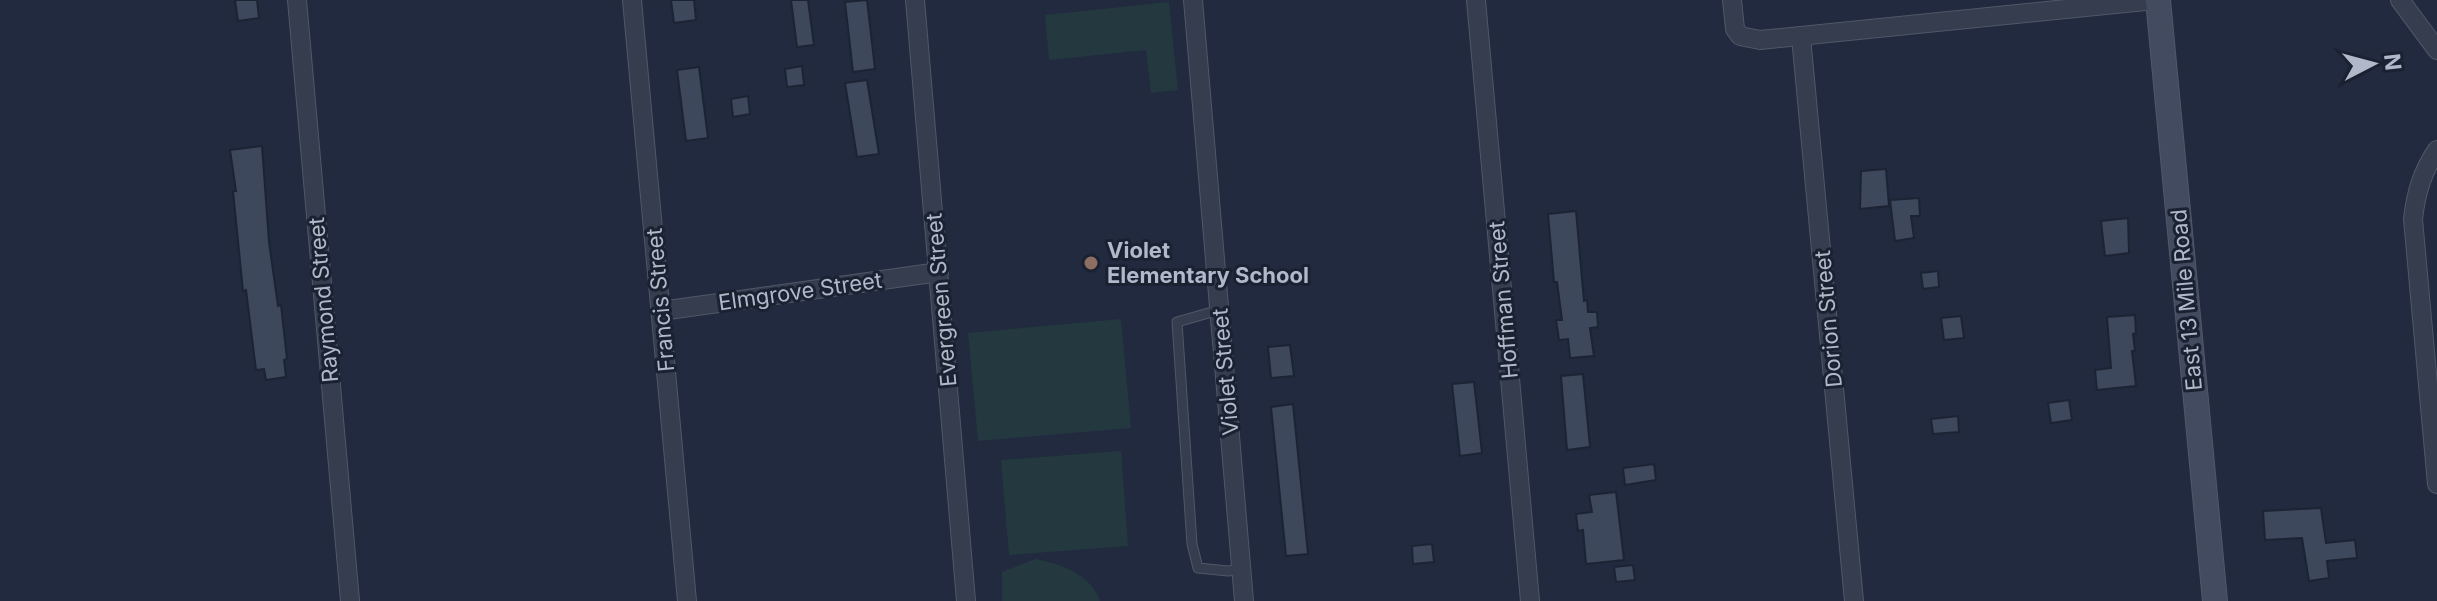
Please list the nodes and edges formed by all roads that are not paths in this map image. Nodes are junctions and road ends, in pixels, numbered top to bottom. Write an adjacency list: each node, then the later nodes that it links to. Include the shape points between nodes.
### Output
1 (297, 0): 17 (street, Raymond Street)
2 (632, 0): 14 (street, Francis Street)
3 (915, 0): 12 (street, Evergreen Street)
4 (1193, 0): 13 (street, Violet Street)
5 (1476, 0): 21 (street, Hoffman Street)
6 (1732, 0): 9 (street, via 1740,36)
7 (2156, 0): 9 (street); 23 (main road, East 13 Mile Road)
8 (2400, 0): 10 (street)
9 (1801, 37): 22 (street, Dorion Street)
10 (2437, 50)
11 (2437, 150): 15 (street, via 2416,193 2413,219)
12 (939, 272): 14 (street, Elmgrove Street); 19 (street, Evergreen Street)
13 (1219, 310): 16 (street, Violet Street); 16 (lane, via 1177,322 1192,544 1198,568)
14 (661, 311): 18 (street, Francis Street)
15 (2437, 484)
16 (1241, 569): 20 (street, Violet Street)
17 (350, 601)
18 (687, 601)
19 (966, 601)
20 (1244, 601)
21 (1530, 601)
22 (1854, 601)
23 (2215, 601)

